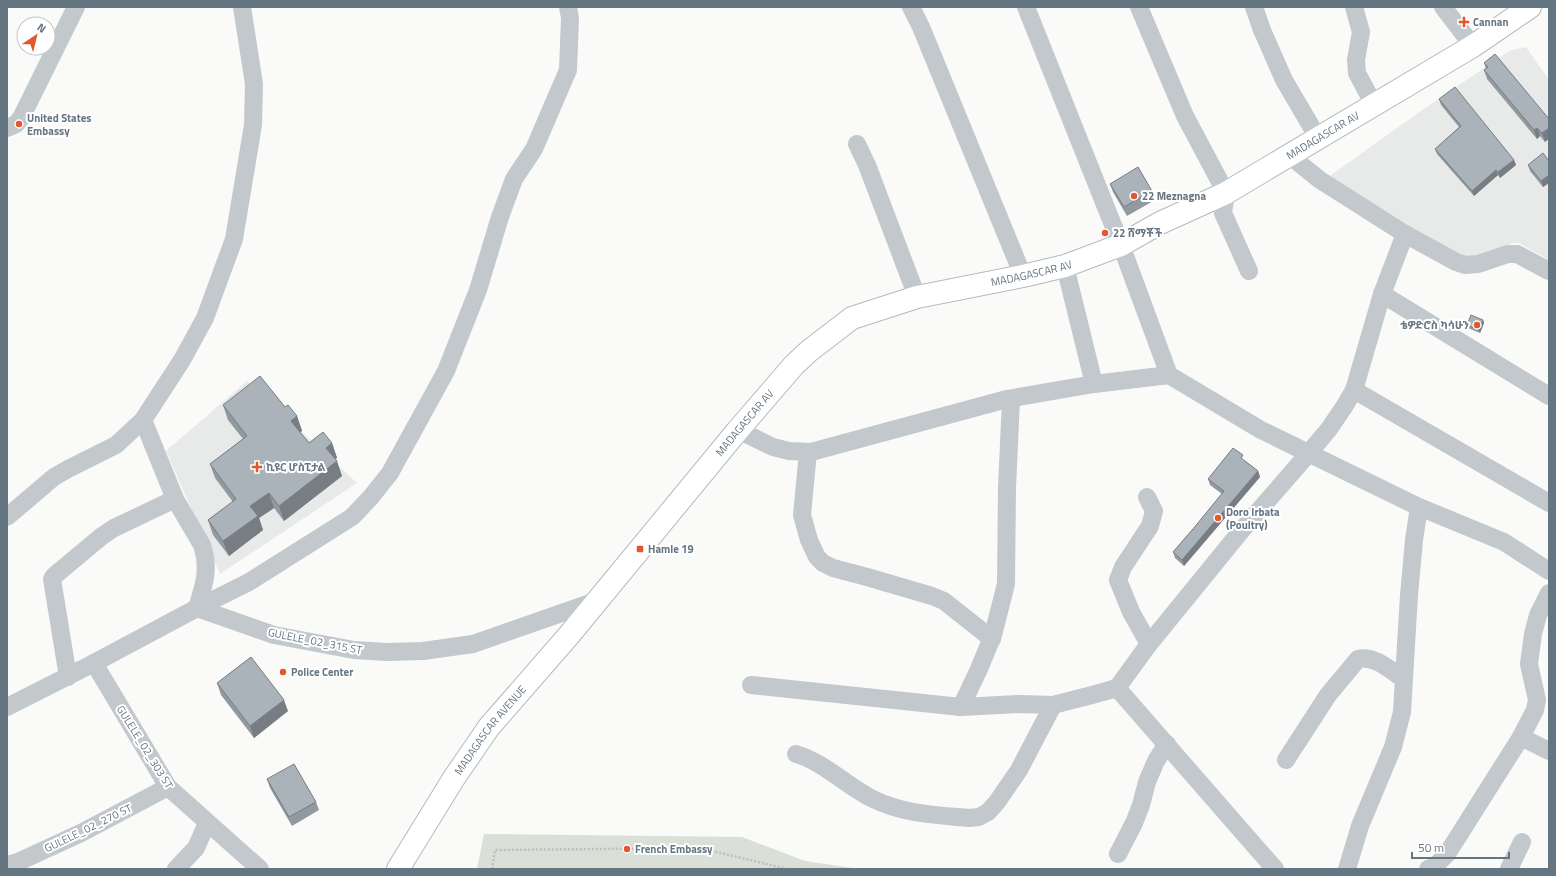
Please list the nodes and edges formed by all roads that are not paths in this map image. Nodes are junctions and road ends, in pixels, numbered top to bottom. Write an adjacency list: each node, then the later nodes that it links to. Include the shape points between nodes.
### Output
1 (76, 7): 13 (street, via 21,118)
2 (242, 7): 31 (street, via 254,84 253,125 234,239 206,318)
3 (568, 7): 43 (street, via 568,70 534,149 514,179 478,290 446,371 390,473 352,517 249,582)
4 (911, 7): 23 (street)
5 (1026, 7): 19 (street)
6 (1139, 7): 17 (street, via 1186,116)
7 (1254, 7): 14 (street, via 1284,80)
8 (1354, 7): 12 (street, via 1361,32 1356,60 1357,73)
9 (1443, 7): 11 (street)
10 (1530, 7): 11 (main road, MADAGASCAR AV)
11 (1473, 46): 12 (main road, MADAGASCAR AV)
12 (1374, 105): 14 (main road, MADAGASCAR AV)
13 (7, 128)
14 (1318, 138): 16 (main road, MADAGASCAR AV)
15 (857, 144): 25 (street)
16 (1289, 155): 17 (main road, MADAGASCAR AV); 18 (street, via 1320,180)
17 (1226, 193): 19 (main road, MADAGASCAR AV, via 1160,223); 22 (street, via 1223,212)
18 (1405, 234): 21 (street, via 1466,265 1517,254); 24 (street)
19 (1121, 245): 20 (main road, MADAGASCAR AV); 26 (street)
20 (1065, 266): 23 (main road, MADAGASCAR AV); 27 (street)
21 (1549, 271)
22 (1250, 272)
23 (1023, 276): 25 (main road, MADAGASCAR AV)
24 (1382, 294): 28 (street); 29 (street)
25 (917, 298): 32 (main road, MADAGASCAR AV, via 852,318 799,360)
26 (1169, 375): 27 (street); 34 (street, via 1261,430)
27 (1094, 384): 30 (street)
28 (1354, 390): 34 (street, via 1329,429); 37 (street)
29 (1549, 396)
30 (1011, 399): 33 (street); 44 (street, via 1006,584)
31 (143, 420): 36 (street); 39 (street, via 116,445 54,477)
32 (738, 430): 33 (street, via 773,447 789,452); 42 (main road, MADAGASCAR AV)
33 (808, 452): 44 (street, via 802,515 817,557 833,568 944,601)
34 (1308, 454): 38 (street); 45 (street)
35 (1147, 496): 45 (street, via 1154,511 1150,526 1123,567 1118,580 1131,612)
36 (175, 499): 43 (street, via 204,552 206,578); 47 (street, via 114,528 52,579)
37 (1549, 503)
38 (1419, 508): 40 (street, via 1504,542); 48 (street, via 1409,595)
39 (7, 517)
40 (1549, 571)
41 (1549, 593): 54 (street, via 1538,615 1529,664 1537,705)
42 (596, 601): 43 (street, GULELE_02_315 ST, via 473,644 422,652 354,650 274,635); 66 (main road, MADAGASCAR AVENUE, via 490,727 454,778)
43 (197, 608): 46 (street)
44 (992, 639): 53 (street)
45 (1149, 644): 50 (street)
46 (94, 663): 47 (street); 59 (street, GULELE_02_303 ST)
47 (68, 677): 52 (street)
48 (1404, 679): 58 (street, via 1372,659 1358,659 1328,695); 68 (street, via 1402,712 1393,746 1360,826)
49 (751, 685): 53 (street)
50 (1117, 688): 51 (street); 55 (street)
51 (1053, 705): 53 (street); 57 (street, via 1019,770 997,802 978,818 906,811 872,799 836,774)
52 (7, 707)
53 (961, 707)
54 (1521, 736): 56 (street); 69 (street, via 1447,854)
55 (1167, 744): 62 (street, via 1146,782 1141,805); 67 (street)
56 (1549, 751)
57 (796, 754)
58 (1286, 760)
59 (168, 787): 60 (street, GULELE_02_303 ST); 63 (street, GULELE_02_270 ST, via 82,833)
60 (207, 823): 64 (street, via 196,848); 65 (street, GULELE_02_303 ST)
61 (1522, 842): 70 (street)
62 (1118, 854)
63 (7, 865)
64 (176, 869)
65 (260, 869)
66 (398, 869)
67 (1275, 869)
68 (1347, 869)
69 (1428, 869)
70 (1509, 869)

